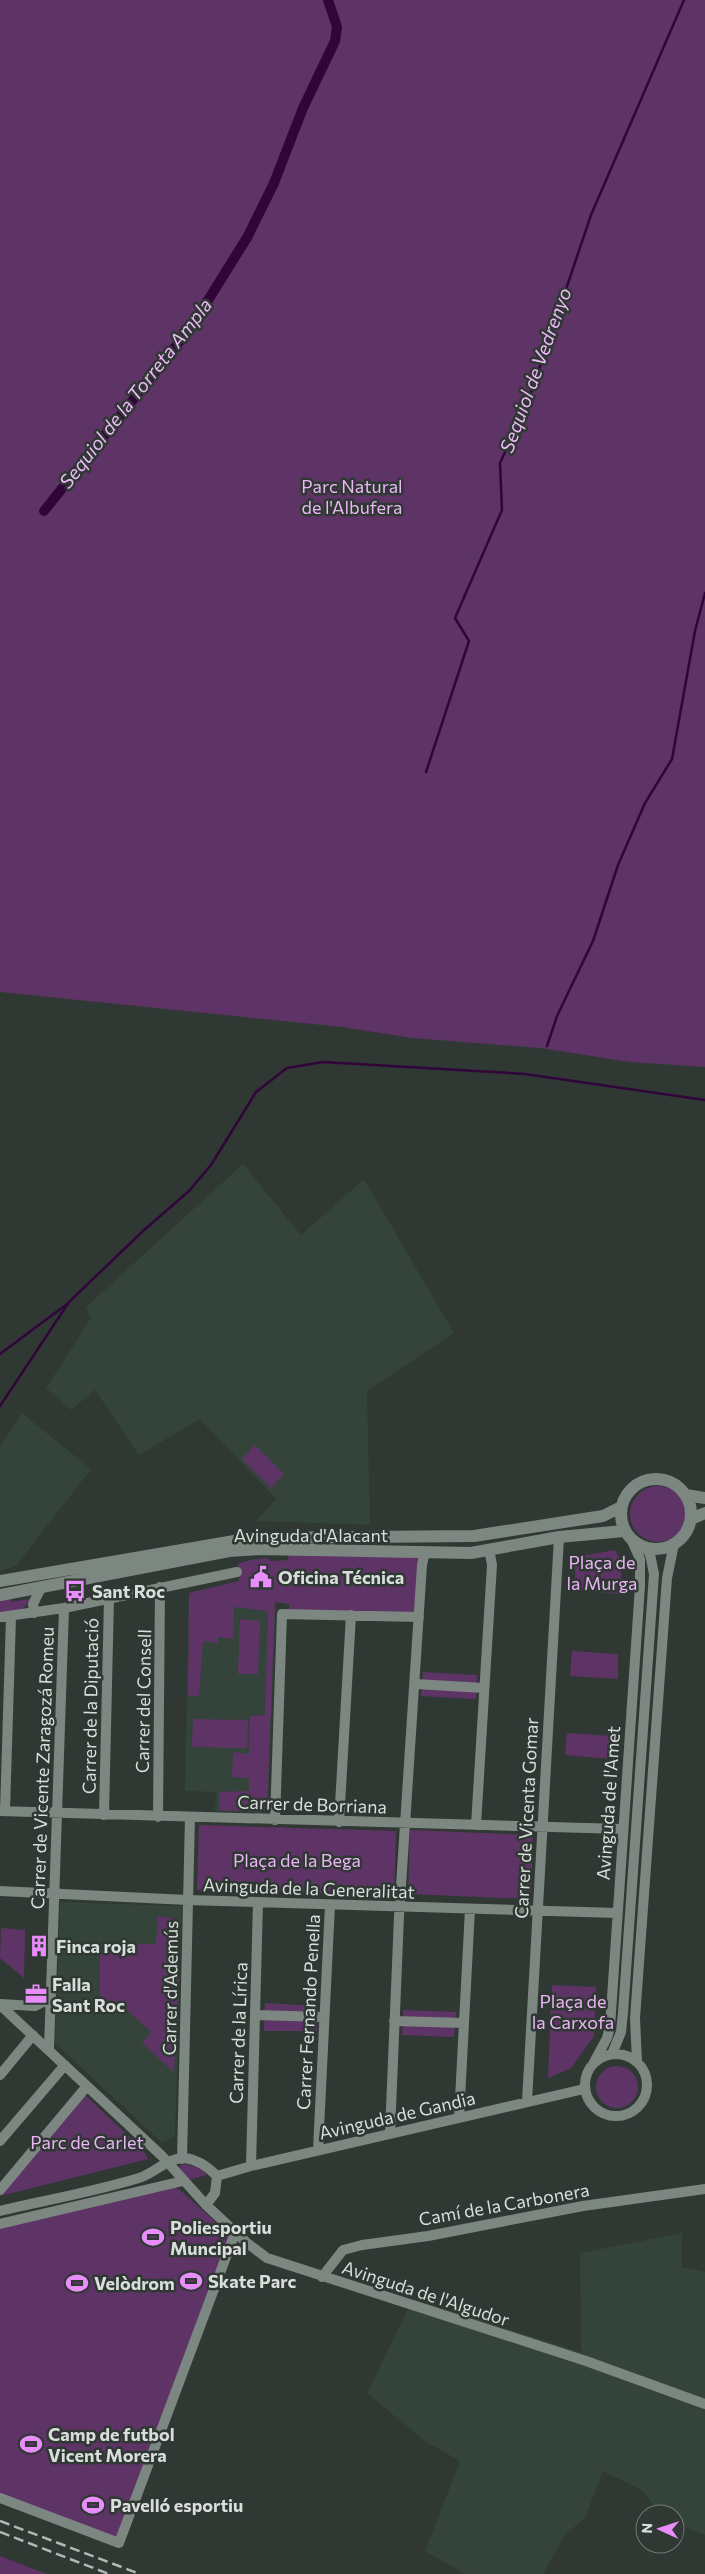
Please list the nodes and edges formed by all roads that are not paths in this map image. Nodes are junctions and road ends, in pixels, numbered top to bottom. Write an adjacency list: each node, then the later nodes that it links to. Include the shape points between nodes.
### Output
1 (686, 1495): 2 (main road); 3 (main road, via 668,1480 644,1480 625,1495); 5 (main road)
2 (705, 1498)
3 (621, 1507): 6 (main road, via 620,1519); 13 (main road, Avinguda d'Alacant, via 603,1516 474,1536 252,1538)
4 (705, 1513): 5 (main road)
5 (691, 1519): 8 (main road, via 687,1531)
6 (628, 1536): 7 (main road, Avinguda d'Alacant); 9 (main road); 36 (street, Avinguda de l'Amet, via 640,1559 640,1572)
7 (559, 1537): 10 (main road, Avinguda d'Alacant); 35 (street, Carrer de Vicenta Gomar)
8 (674, 1544): 9 (main road, via 655,1549); 55 (street, via 667,1578 635,2018)
9 (645, 1547): 54 (street, Avinguda de l'Amet, via 653,1562 654,1574 623,2013 621,2032)
10 (489, 1549): 11 (main road, Avinguda d'Alacant, via 471,1553); 25 (street, via 492,1565)
11 (425, 1552): 15 (main road, Avinguda d'Alacant, via 266,1549 229,1552); 23 (street)
12 (237, 1572): 14 (street, Avinguda d'Alacant)
13 (0, 1582)
14 (160, 1587): 17 (street, Avinguda d'Alacant); 29 (street, Carrer del Consell)
15 (41, 1588): 16 (main road, Avinguda d'Alacant); 19 (street, via 33,1604)
16 (0, 1594)
17 (109, 1598): 18 (street, Avinguda d'Alacant); 28 (street, Carrer de la Diputació)
18 (64, 1608): 19 (street, Avinguda d'Alacant); 27 (street, Carrer de Vicente Zaragozá Romeu)
19 (34, 1613): 22 (street, Avinguda d'Alacant)
20 (351, 1615): 23 (street); 31 (street, via 282,1614); 32 (street)
21 (0, 1617): 22 (street, Avinguda d'Alacant)
22 (11, 1617): 26 (street)
23 (419, 1617): 24 (street)
24 (415, 1684): 25 (street); 33 (street)
25 (484, 1688): 34 (street)
26 (2, 1811): 27 (street, Carrer de Borriana)
27 (57, 1813): 28 (street, Carrer de Borriana); 38 (street, Carrer de Vicente Zaragozá Romeu)
28 (104, 1815): 29 (street, Carrer de Borriana)
29 (158, 1816): 30 (street, Carrer de Borriana)
30 (190, 1817): 31 (street, Carrer de Borriana); 39 (street, Carrer d'Ademús)
31 (275, 1820): 32 (street, Carrer de Borriana)
32 (339, 1822): 33 (street, Carrer de Borriana)
33 (406, 1823): 34 (street, Carrer de Borriana); 42 (street)
34 (476, 1825): 35 (street, Carrer de Borriana)
35 (542, 1827): 36 (street, Carrer de Borriana); 44 (street, Carrer de Vicenta Gomar)
36 (622, 1829): 45 (street, Avinguda de l'Amet)
37 (0, 1891): 38 (street, Avinguda de la Generalitat)
38 (55, 1892): 39 (street, Avinguda de la Generalitat); 46 (street, Carrer de Vicente Zaragozá Romeu)
39 (188, 1900): 40 (street, Avinguda de la Generalitat); 66 (street, Carrer d'Ademús)
40 (258, 1902): 41 (street, Avinguda de la Generalitat); 48 (street, Carrer de la Lírica)
41 (330, 1905): 42 (street, Avinguda de la Generalitat); 49 (street, Carrer Fernando Penella)
42 (400, 1907): 43 (street, Avinguda de la Generalitat); 50 (street)
43 (470, 1909): 44 (street, Avinguda de la Generalitat); 51 (street)
44 (536, 1911): 45 (street, Avinguda de la Generalitat); 61 (street, Carrer de Vicenta Gomar)
45 (617, 1913): 56 (street, Avinguda de l'Amet, via 610,2027)
46 (50, 1999): 47 (street, via 35,2006); 53 (street, Carrer de Vicente Zaragozá Romeu)
47 (0, 2004): 52 (street, Avinguda de l'Algudor)
48 (255, 2015): 49 (street); 68 (street, Carrer de la Lírica)
49 (324, 2017): 65 (street, Carrer Fernando Penella)
50 (394, 2021): 51 (street); 63 (street)
51 (464, 2023): 62 (street)
52 (33, 2035): 53 (street, Avinguda de l'Algudor); 58 (street)
53 (49, 2049): 57 (street, Avinguda de l'Algudor)
54 (612, 2054): 55 (street, via 622,2054); 56 (street)
55 (637, 2062): 60 (street, via 645,2073 647,2093 636,2110 628,2115 618,2117 599,2112 591,2105)
56 (593, 2064): 60 (street)
57 (65, 2065): 59 (street, Avinguda de l'Algudor); 64 (street)
58 (0, 2074)
59 (87, 2086): 67 (street, Avinguda de l'Algudor); 72 (street)
60 (584, 2089): 61 (street, Avinguda de Gandia)
61 (527, 2101): 62 (street, Avinguda de Gandia)
62 (459, 2118): 63 (street, Avinguda de Gandia)
63 (390, 2133): 65 (street, Avinguda de Gandia)
64 (0, 2141)
65 (318, 2150): 68 (street, Avinguda de Gandia)
66 (182, 2158): 67 (street); 69 (street, via 207,2166)
67 (167, 2163): 70 (street, Avinguda de l'Algudor); 74 (street, via 136,2178)
68 (252, 2166): 69 (street, Avinguda de Gandia)
69 (217, 2176): 73 (street, via 214,2192)
70 (183, 2181): 73 (street, Avinguda de l'Algudor); 75 (street)
71 (705, 2189): 77 (street, Camí de la Carbonera, via 583,2206 428,2236 362,2245 343,2250)
72 (0, 2190)
73 (206, 2205): 76 (street, Avinguda de l'Algudor)
74 (0, 2211)
75 (0, 2224)
76 (235, 2232): 77 (street, Avinguda de l'Algudor, via 267,2258); 79 (street, via 119,2543)
77 (322, 2277): 78 (street, Avinguda de l'Algudor, via 586,2361)
78 (705, 2404)
79 (0, 2498)

